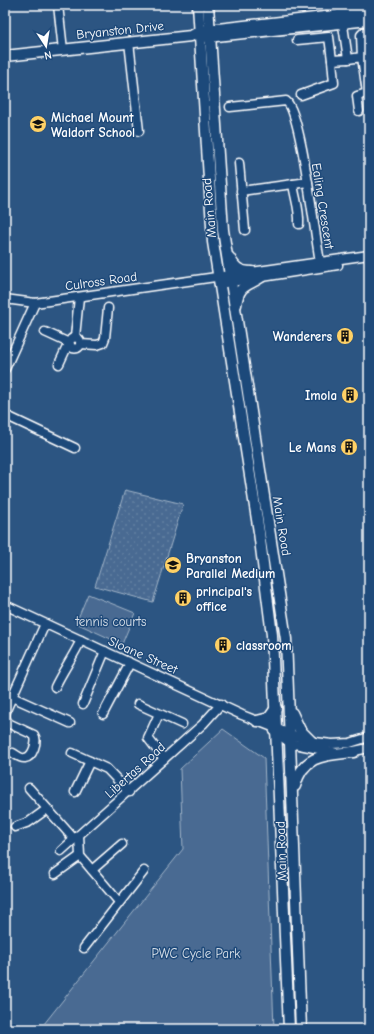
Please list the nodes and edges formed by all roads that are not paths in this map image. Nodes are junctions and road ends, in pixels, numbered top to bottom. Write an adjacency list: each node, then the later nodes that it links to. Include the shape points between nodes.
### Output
1 (58, 5): 14 (street)
2 (198, 5): 10 (main road, Main Road)
3 (340, 5): 6 (street)
4 (208, 10): 8 (main road, via 215,22); 10 (main road, Main Road)
5 (369, 12): 6 (main road, Bryanston Drive)
6 (342, 19): 7 (main road, Bryanston Drive); 8 (main road, Bryanston Drive); 10 (main road, Bryanston Drive); 18 (street)
7 (369, 20)
8 (225, 29): 10 (main road, Bryanston Drive)
9 (369, 31): 17 (street, via 361,35)
10 (202, 34): 11 (main road, Bryanston Drive); 16 (main road, Main Road); 31 (main road, Main Road)
11 (175, 37): 13 (main road, Bryanston Drive); 16 (main road, via 191,40 196,44)
12 (297, 40): 19 (street, via 329,37)
13 (129, 42): 14 (main road, Bryanston Drive); 24 (street)
14 (63, 50): 15 (main road, Bryanston Drive)
15 (5, 56)
16 (201, 56): 37 (main road, Main Road, via 210,221)
17 (362, 57): 18 (street); 20 (street)
18 (348, 59): 19 (street)
19 (332, 60): 21 (street, via 334,83)
20 (368, 93): 23 (street, via 357,96)
21 (301, 94)
22 (230, 107): 26 (street, Ealing Crescent, via 286,101 294,110)
23 (359, 111)
24 (139, 131)
25 (239, 163): 28 (street)
26 (308, 182): 27 (street); 34 (street, Ealing Crescent)
27 (293, 184): 28 (street); 29 (street, via 299,210)
28 (241, 191): 30 (street)
29 (299, 224)
30 (245, 230)
31 (226, 250): 35 (main road, via 236,268); 36 (main road, Main Road)
32 (369, 255): 34 (street, Culross Road)
33 (369, 260): 34 (street, Culross Road)
34 (320, 265): 35 (street, Culross Road)
35 (256, 274): 36 (street, Culross Road); 42 (main road, via 241,289)
36 (230, 278): 37 (street, Culross Road); 42 (main road, Main Road)
37 (218, 280): 38 (street, Culross Road, via 201,279); 60 (main road, Main Road, via 264,566 272,635)
38 (79, 296): 40 (street, Culross Road); 44 (street)
39 (5, 299): 40 (street, Culross Road)
40 (35, 303): 46 (street)
41 (108, 308): 44 (street, via 103,343 96,345)
42 (235, 309): 59 (main road, Main Road, via 284,621)
43 (45, 332): 44 (street)
44 (73, 342): 45 (street, via 66,349)
45 (59, 364)
46 (5, 369)
47 (5, 415): 48 (street)
48 (75, 448)
49 (5, 605): 50 (street, Sloane Street)
50 (45, 624): 51 (street, Sloane Street); 55 (street)
51 (81, 640): 52 (street, Sloane Street); 54 (street)
52 (106, 651): 53 (street, Sloane Street); 56 (street)
53 (130, 662): 58 (street, Sloane Street); 61 (street)
54 (55, 687)
55 (12, 697): 64 (street); 72 (street, via 6,712 7,722 34,735 36,740 28,757 22,758)
56 (83, 704)
57 (138, 704): 62 (street)
58 (221, 704): 63 (street, Sloane Street); 74 (street, Libertas Road)
59 (290, 707): 68 (main road, Main Road); 69 (main road, via 300,730)
60 (276, 708): 63 (main road, via 269,718); 66 (main road, Main Road)
61 (103, 714)
62 (159, 714): 65 (street); 74 (street, via 148,738)
63 (257, 721): 66 (street, Sloane Street)
64 (70, 723)
65 (182, 724)
66 (275, 729): 68 (street, Sloane Street); 91 (main road, Main Road)
67 (369, 737): 69 (street, Sloane Street, via 343,744)
68 (290, 738): 69 (street, Sloane Street); 71 (street, Sloane Street, via 325,751); 79 (main road, Main Road)
69 (311, 741)
70 (369, 748): 71 (street, Sloane Street)
71 (354, 752): 79 (main road, via 326,755 311,760 300,773)
72 (13, 753)
73 (72, 753): 75 (street)
74 (164, 760): 78 (street, Libertas Road)
75 (90, 761): 77 (street); 78 (street, via 107,768)
76 (29, 788): 80 (street)
77 (75, 792)
78 (129, 792): 82 (street, Libertas Road)
79 (293, 793): 92 (main road, Main Road)
80 (46, 809): 81 (street, via 31,821); 82 (street)
81 (15, 826)
82 (76, 837): 84 (street, Libertas Road); 85 (street)
83 (122, 844): 86 (street)
84 (61, 851)
85 (80, 856): 86 (street); 88 (street)
86 (92, 870): 89 (street)
87 (144, 871): 89 (street)
88 (55, 874)
89 (120, 902): 90 (street)
90 (84, 948)
91 (289, 1029)
92 (301, 1029)

